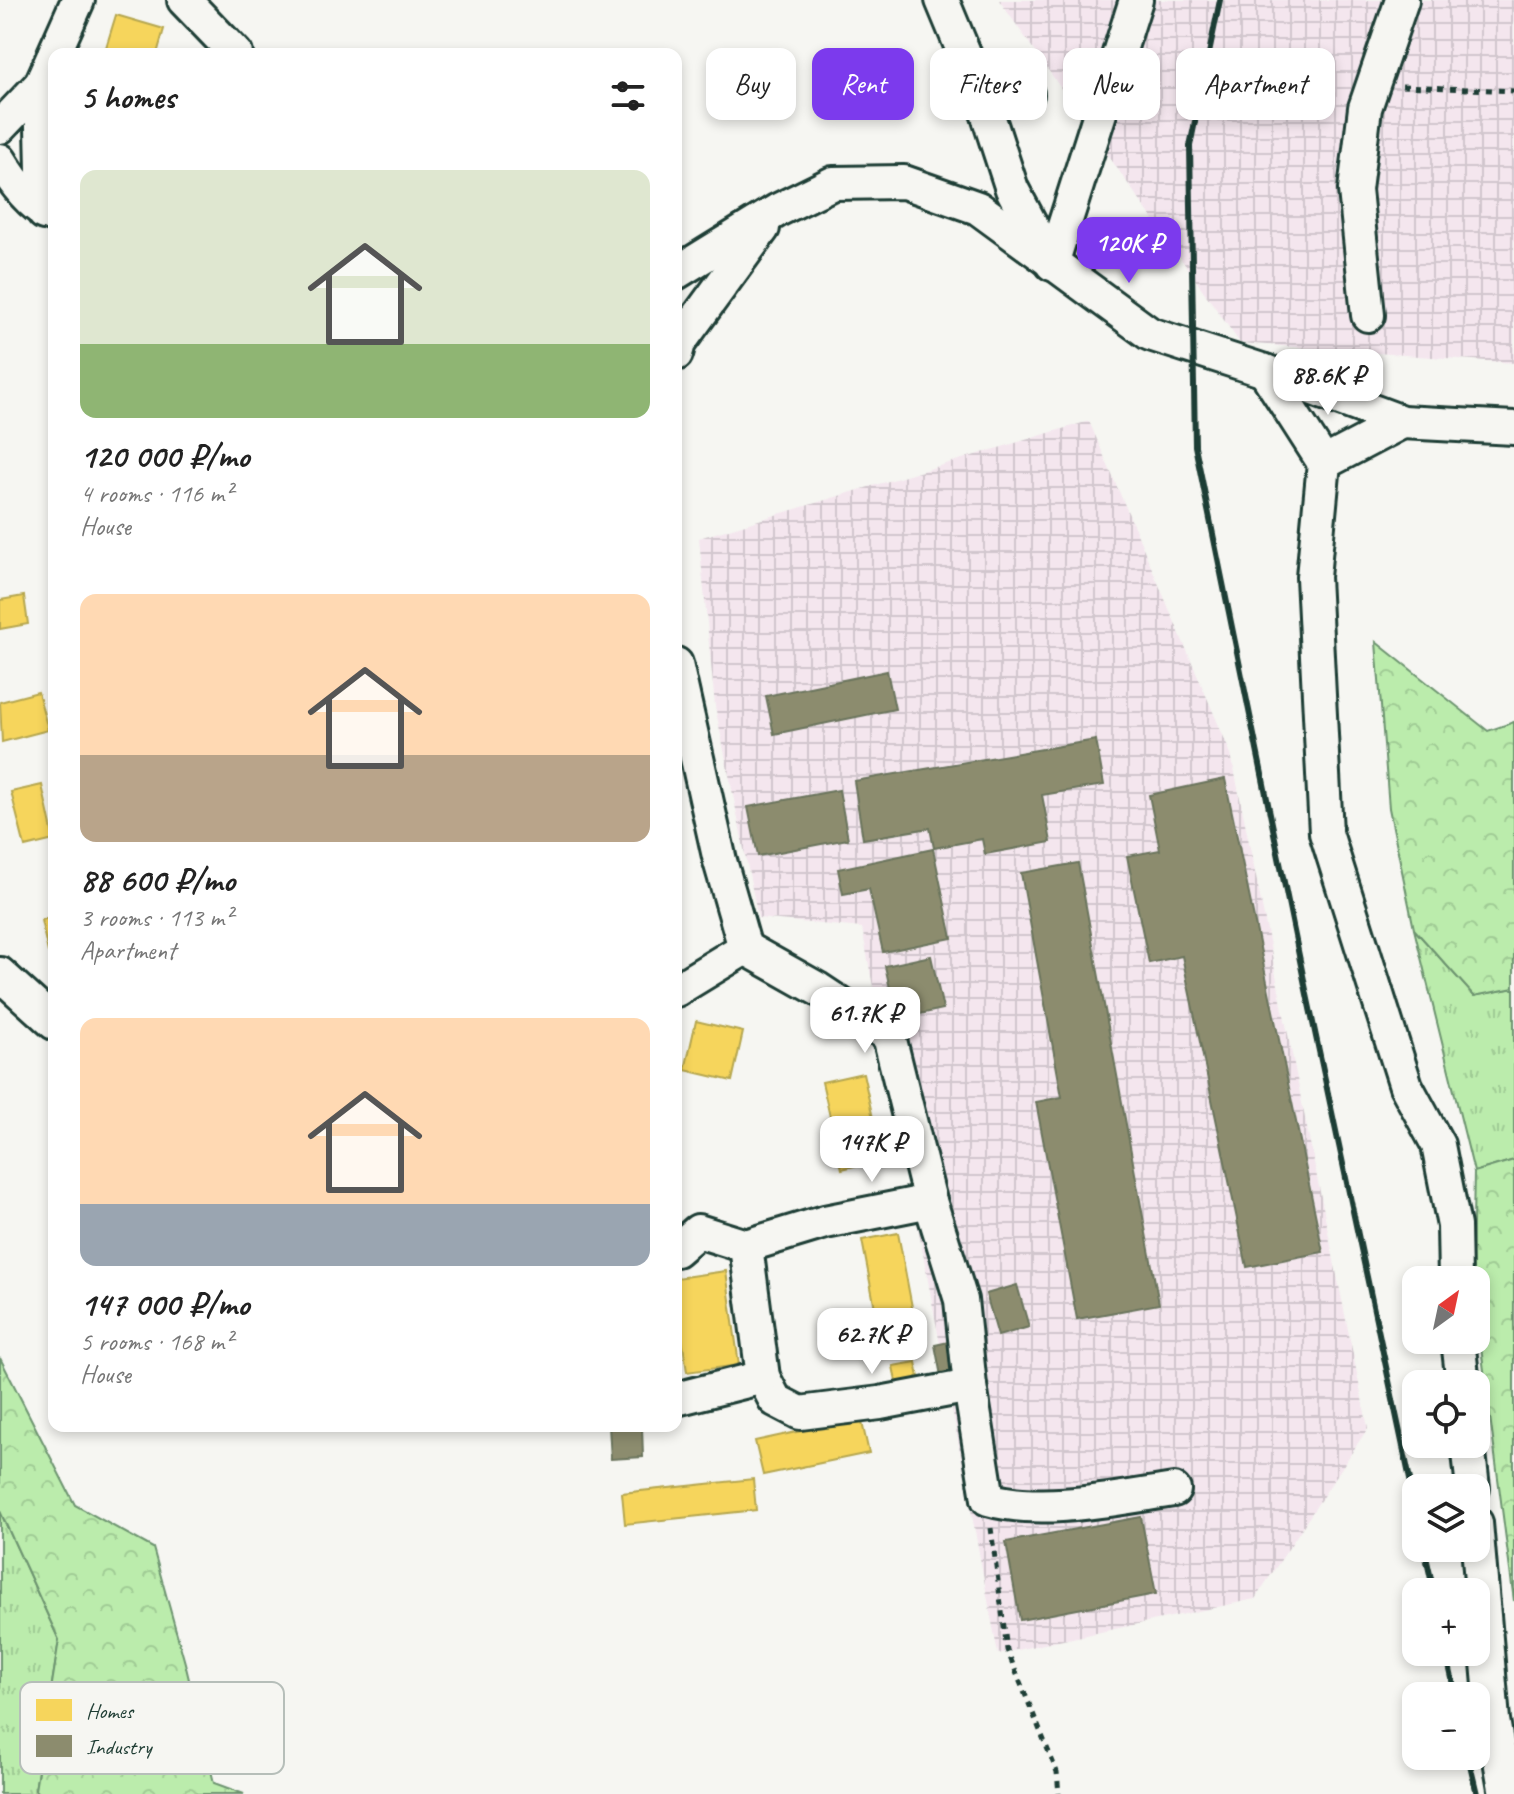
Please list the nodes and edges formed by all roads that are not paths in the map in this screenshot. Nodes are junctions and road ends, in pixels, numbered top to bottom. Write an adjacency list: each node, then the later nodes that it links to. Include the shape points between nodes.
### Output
1 (78, 0): 6 (street)
2 (184, 0): 7 (street)
3 (942, 0): 8 (street)
4 (1136, 0): 19 (street)
5 (1402, 0): 21 (street, via 1365,108 1355,190)
6 (57, 48)
7 (230, 48)
8 (962, 48)
9 (48, 68): 10 (street)
10 (41, 84): 12 (street); 15 (street)
11 (989, 120): 14 (street)
12 (0, 127)
13 (0, 160): 18 (street)
14 (1012, 189): 16 (street); 19 (street)
15 (48, 198)
16 (978, 208): 17 (street, via 904,182 833,183); 19 (street)
17 (778, 210): 20 (street); 22 (street)
18 (48, 213)
19 (1052, 264): 23 (street, via 1150,334)
20 (682, 269)
21 (1368, 315)
22 (682, 339)
23 (1265, 371): 24 (street); 26 (street)
24 (1402, 422): 25 (street); 26 (street)
25 (1514, 428)
26 (1324, 463): 35 (street, via 1313,577 1326,833 1406,1086 1438,1145 1454,1226)
27 (682, 691): 28 (street)
28 (745, 948): 30 (street); 32 (street, via 889,1036)
29 (0, 974): 31 (street)
30 (683, 980)
31 (48, 1018)
32 (930, 1201): 34 (street, via 825,1222); 37 (street, via 961,1300)
33 (682, 1245): 34 (street, via 698,1231)
34 (746, 1246): 36 (street)
35 (1455, 1266)
36 (763, 1377): 37 (street, via 775,1400 800,1413); 38 (street)
37 (970, 1386): 39 (street, via 988,1499 1009,1506 1087,1503)
38 (682, 1397)
39 (1174, 1490)
40 (1479, 1562): 41 (street, via 1493,1720)
41 (1506, 1794)

